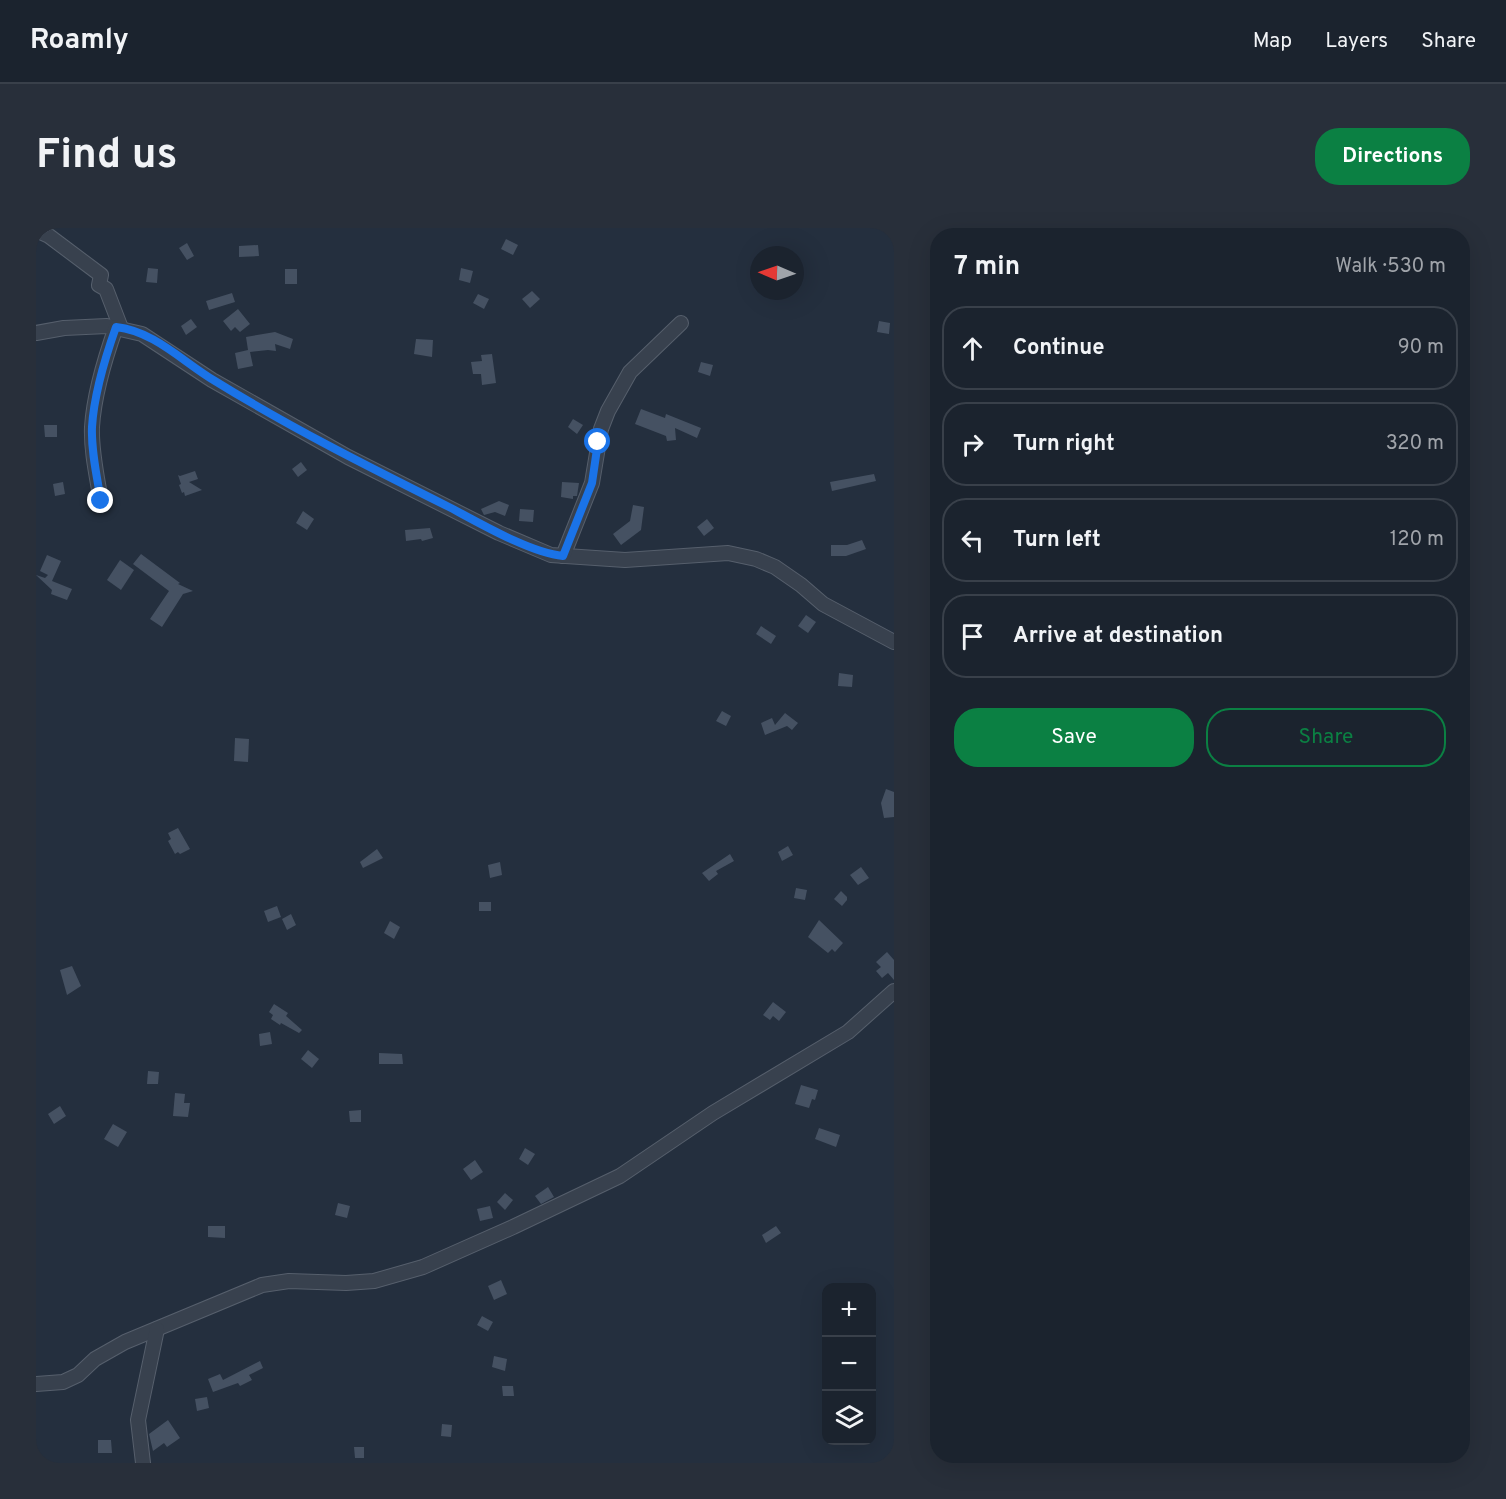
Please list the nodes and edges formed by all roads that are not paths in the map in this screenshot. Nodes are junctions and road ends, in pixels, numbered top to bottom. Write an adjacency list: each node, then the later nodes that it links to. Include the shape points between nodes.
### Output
1 (36, 230): 3 (street, via 101,275 99,285 106,289)
2 (681, 323): 6 (street, via 630,372 608,411 592,483)
3 (119, 328): 4 (street, via 64,328); 5 (street, via 107,353 92,427); 6 (street, via 142,334 212,380 348,458 499,533 551,555)
4 (36, 333)
5 (101, 501)
6 (563, 556): 7 (street, via 625,560 728,553 756,559 775,567 824,604)
7 (894, 642)
8 (894, 991): 9 (street, via 848,1032 713,1113 620,1176 513,1227 423,1267 346,1283 289,1281 262,1286)
9 (157, 1329): 10 (street, via 124,1342 63,1382); 11 (street, via 138,1420)
10 (36, 1384)
11 (143, 1463)

